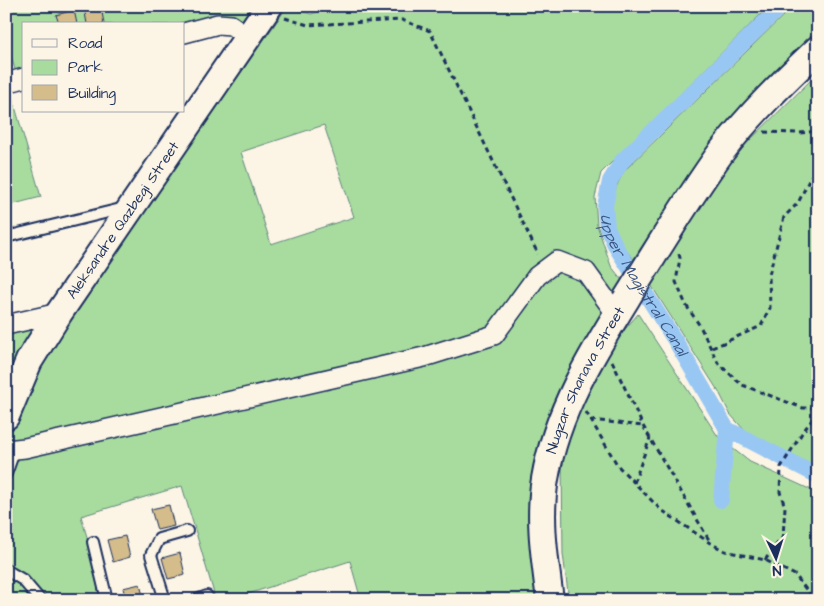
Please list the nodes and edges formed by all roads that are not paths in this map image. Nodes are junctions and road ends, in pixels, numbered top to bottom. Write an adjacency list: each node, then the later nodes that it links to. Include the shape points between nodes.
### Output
1 (268, 8): 3 (main road, Aleksandre Qazbegi Street)
2 (185, 33): 3 (street, via 218,24 231,25)
3 (248, 36): 7 (main road, Aleksandre Qazbegi Street)
4 (818, 49): 9 (main road, Nugzar Shanava Street, via 781,84 705,175)
5 (22, 79): 6 (street)
6 (6, 83)
7 (133, 206): 8 (lane); 10 (main road, Aleksandre Qazbegi Street)
8 (6, 237)
9 (620, 309): 13 (street, via 586,272 556,261 537,276 494,336 424,357); 23 (main road, Nugzar Shanava Street, via 574,389 556,435 544,480 542,531)
10 (59, 313): 11 (street); 12 (main road, Aleksandre Qazbegi Street, via 29,361)
11 (6, 325)
12 (6, 416)
13 (11, 449): 14 (lane)
14 (6, 474)
15 (187, 531): 21 (lane, via 159,539 152,555)
16 (93, 542): 20 (lane)
17 (6, 570): 19 (lane, via 22,580)
18 (207, 596): 22 (lane)
19 (40, 600)
20 (108, 600)
21 (165, 600)
22 (196, 600)
23 (550, 600)

